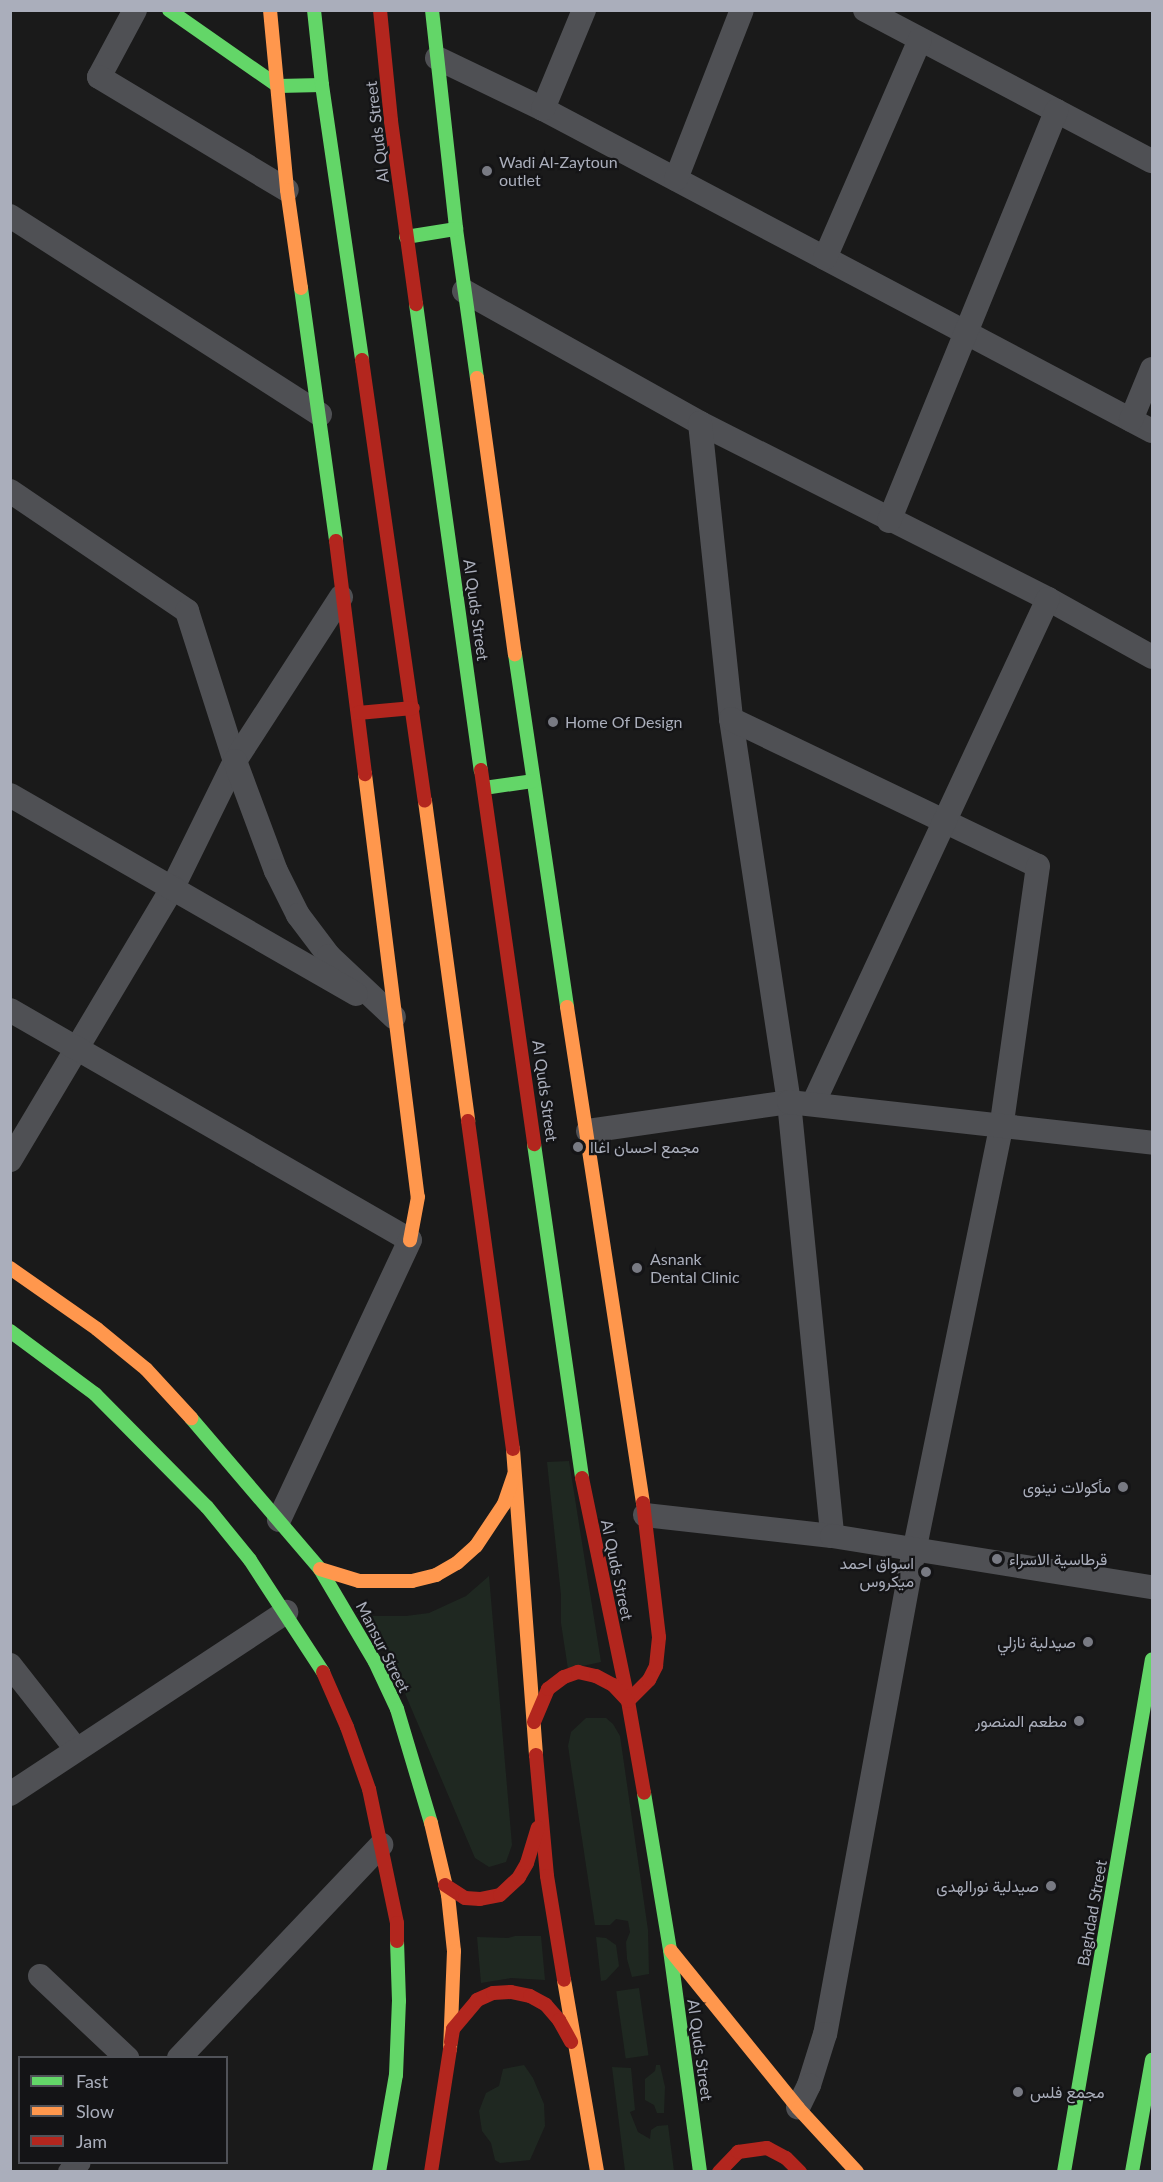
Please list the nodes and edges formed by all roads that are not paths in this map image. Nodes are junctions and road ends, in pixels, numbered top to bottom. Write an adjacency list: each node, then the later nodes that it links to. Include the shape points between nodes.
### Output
1 (135, 10): 18 (street, via 99,77)
2 (169, 10): 13 (main road)
3 (270, 10): 13 (main road)
4 (314, 10): 12 (main road)
5 (381, 10): 21 (main road, Al Quds Street)
6 (432, 10): 11 (main road)
7 (584, 10): 14 (street)
8 (742, 10): 17 (street)
9 (865, 10): 10 (street)
10 (921, 40): 15 (street); 22 (street)
11 (436, 58): 14 (street); 20 (main road)
12 (322, 85): 13 (main road); 35 (main road)
13 (278, 86): 18 (main road)
14 (543, 109): 17 (street)
15 (1056, 111): 16 (street); 24 (street)
16 (1152, 161)
17 (676, 179): 22 (street)
18 (287, 190): 26 (main road)
19 (10, 216): 26 (street)
20 (456, 230): 21 (main road); 23 (main road)
21 (406, 237): 40 (main road, Al Quds Street)
22 (825, 258): 24 (street)
23 (464, 291): 28 (street); 39 (main road)
24 (964, 332): 27 (street); 31 (street)
25 (1152, 369): 27 (street)
26 (320, 414): 32 (main road)
27 (1131, 420): 29 (street)
28 (700, 423): 31 (street); 37 (street)
29 (1152, 431)
30 (10, 491): 38 (street, via 187,611)
31 (889, 521): 33 (street)
32 (341, 597): 36 (main road); 38 (street)
33 (1048, 599): 34 (street); 42 (street)
34 (1152, 657)
35 (413, 708): 36 (main road); 56 (main road)
36 (358, 714): 45 (main road)
37 (731, 719): 42 (street); 47 (street)
38 (235, 762): 43 (street); 45 (street, via 276,871 298,915 329,956)
39 (533, 781): 40 (main road); 50 (main road)
40 (484, 788): 66 (main road, Al Quds Street, via 585,1501)
41 (10, 795): 43 (street)
42 (945, 823): 48 (street); 49 (street, via 1038,866)
43 (173, 887): 45 (street); 46 (street)
44 (10, 1010): 46 (street)
45 (394, 1017): 53 (main road, via 418,1197)
46 (77, 1048): 52 (street); 53 (street)
47 (789, 1102): 48 (street); 50 (street); 59 (street)
48 (813, 1104): 49 (street)
49 (1001, 1128): 51 (street); 60 (street)
50 (588, 1131): 57 (main road)
51 (1152, 1143)
52 (10, 1160)
53 (410, 1240): 58 (street)
54 (10, 1268): 58 (main road, Mansur Street, via 146,1369)
55 (10, 1331): 63 (main road, via 95,1394 153,1450 207,1507)
56 (516, 1468): 61 (main road, via 504,1504 487,1532 457,1563 436,1575 412,1581 359,1581); 67 (main road)
57 (645, 1515): 59 (street); 66 (main road, via 659,1651 649,1680)
58 (279, 1520): 61 (main road, Mansur Street)
59 (832, 1536): 60 (street)
60 (914, 1550): 62 (street); 80 (street, via 825,2034)
61 (320, 1569): 72 (main road, Mansur Street, via 351,1617 397,1709)
62 (1152, 1587)
63 (286, 1612): 68 (street); 71 (main road, via 321,1670 347,1727 369,1789)
64 (1152, 1659): 90 (main road, Baghdad Street)
65 (10, 1665): 68 (street)
66 (628, 1701): 67 (main road, via 613,1685 578,1672 549,1689); 73 (main road, Al Quds Street)
67 (534, 1722): 70 (main road)
68 (76, 1749): 69 (street)
69 (10, 1794)
70 (540, 1818): 72 (main road, via 528,1863 500,1894 465,1898); 76 (main road)
71 (381, 1845): 78 (street); 83 (main road, via 397,1923 399,2001 396,2075)
72 (445, 1885): 75 (main road, Mansur Street, via 454,1951)
73 (670, 1950): 80 (main road); 86 (main road, Al Quds Street)
74 (40, 1976): 77 (street)
75 (451, 2042): 76 (main road, via 453,2029 477,2000 511,1992 546,2005); 84 (main road, Mansur Street)
76 (578, 2054): 81 (main road)
77 (125, 2056)
78 (182, 2056)
79 (1152, 2060): 91 (main road)
80 (798, 2108): 89 (main road)
81 (590, 2123): 82 (main road); 85 (main road)
82 (580, 2154)
83 (379, 2172)
84 (431, 2172)
85 (597, 2172)
86 (700, 2172)
87 (719, 2172): 88 (main road, via 738,2152 767,2148 786,2158)
88 (800, 2172)
89 (857, 2172)
90 (1064, 2172)
91 (1132, 2172)

